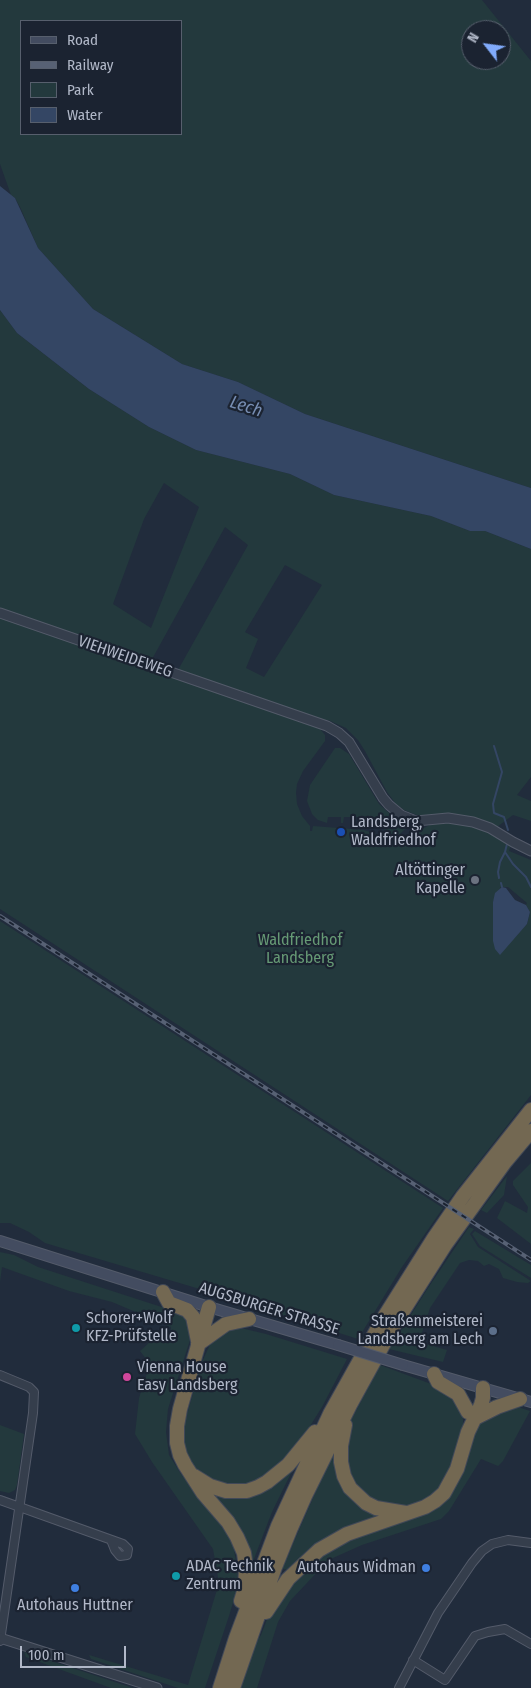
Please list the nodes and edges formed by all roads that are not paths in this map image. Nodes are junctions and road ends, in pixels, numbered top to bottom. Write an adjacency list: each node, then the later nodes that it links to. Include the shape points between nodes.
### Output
1 (0, 613): 2 (street, VIEHWEIDEWEG, via 312,720 350,742 384,798 401,815 416,822 448,818 473,822)
2 (531, 851)
3 (531, 1110): 15 (highway, via 434,1238 383,1319)
4 (531, 1131): 12 (highway, via 445,1245)
5 (0, 1241): 6 (main road, AUGSBURGER STRASSE)
6 (162, 1292): 7 (main road, AUGSBURGER STRASSE); 9 (highway, via 169,1303 187,1310 193,1317)
7 (209, 1307): 8 (main road, AUGSBURGER STRASSE); 9 (highway)
8 (249, 1319): 9 (highway, via 226,1324); 10 (main road, AUGSBURGER STRASSE, bridge)
9 (198, 1344): 17 (highway, via 177,1426 180,1455)
10 (434, 1374): 13 (main road, AUGSBURGER STRASSE); 16 (highway, via 438,1382 458,1394)
11 (0, 1375): 19 (street, via 34,1392)
12 (363, 1380): 20 (highway, via 345,1426 341,1446 344,1476 350,1488 366,1503 384,1510); 26 (highway, via 301,1504)
13 (483, 1388): 14 (main road, AUGSBURGER STRASSE); 16 (highway, via 476,1394)
14 (525, 1400): 16 (highway)
15 (330, 1414): 17 (highway, via 288,1465 258,1487 247,1491 226,1491); 23 (highway, via 278,1526)
16 (472, 1415): 20 (highway, via 457,1469 444,1493 425,1507)
17 (191, 1474): 23 (highway, via 228,1522 244,1553 245,1588 236,1619)
18 (0, 1500): 19 (street)
19 (18, 1506): 21 (street); 24 (street)
20 (407, 1513): 26 (highway, via 346,1534 311,1556 280,1588)
21 (111, 1540)
22 (531, 1544): 27 (street, via 508,1540 492,1544 482,1552 448,1598)
23 (236, 1638): 29 (highway)
24 (0, 1639): 28 (street)
25 (531, 1644): 27 (street, via 505,1629 475,1636 445,1680)
26 (246, 1650): 30 (highway)
27 (413, 1660): 31 (street)
28 (157, 1688)
29 (220, 1688)
30 (233, 1688)
31 (399, 1688)

